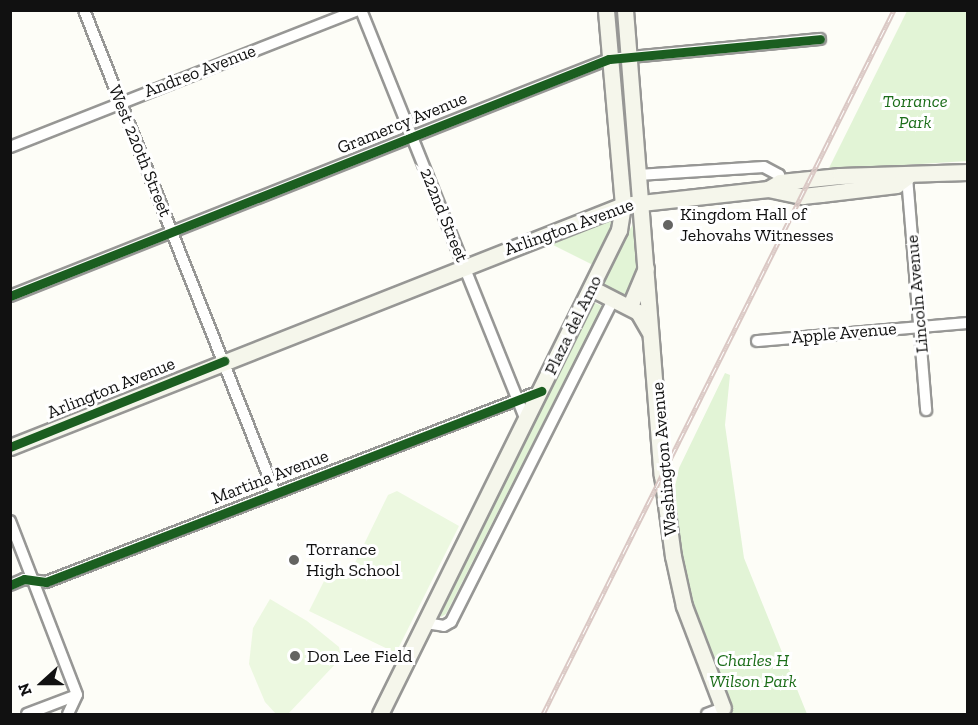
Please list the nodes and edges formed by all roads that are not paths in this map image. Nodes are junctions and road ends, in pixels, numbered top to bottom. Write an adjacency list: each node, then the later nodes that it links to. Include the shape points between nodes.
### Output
1 (84, 10): 8 (street, West 220th Street)
2 (359, 10): 8 (street, Andreo Avenue); 9 (street, 222nd Street)
3 (606, 10): 7 (street, Plaza del Amo)
4 (625, 10): 6 (street)
5 (820, 39): 6 (street, Gramercy Avenue)
6 (628, 55): 7 (street, Gramercy Avenue); 12 (street)
7 (609, 59): 9 (street, Gramercy Avenue); 16 (street, Plaza del Amo)
8 (121, 102): 10 (street, Andreo Avenue); 17 (street, West 220th Street)
9 (413, 137): 17 (street, Gramercy Avenue); 18 (street, 222nd Street)
10 (10, 147)
11 (968, 172): 13 (street, Arlington Avenue)
12 (638, 174): 14 (street, Arlington Avenue, via 764,167 779,175); 15 (street)
13 (907, 177): 14 (street, Arlington Avenue, via 896,185 802,196); 25 (street, Lincoln Avenue)
14 (774, 185): 15 (street, Arlington Avenue)
15 (640, 201): 16 (street, Arlington Avenue); 19 (street, Washington Avenue)
16 (623, 206): 18 (street, Arlington Avenue); 20 (street, Plaza del Amo, via 619,230)
17 (173, 232): 21 (street, Gramercy Avenue); 28 (street, West 220th Street)
18 (465, 266): 28 (street, Arlington Avenue); 30 (street, 222nd Street)
19 (646, 266): 23 (street); 27 (street, Washington Avenue)
20 (591, 288): 22 (street); 29 (street, Plaza del Amo)
21 (10, 296)
22 (614, 298): 23 (street); 38 (street, via 451,622 444,626)
23 (630, 306): 27 (street, via 645,318)
24 (968, 323): 25 (street, Apple Avenue)
25 (920, 327): 26 (street, Apple Avenue); 31 (street, Lincoln Avenue)
26 (757, 341)
27 (654, 348): 40 (street, Washington Avenue, via 662,475 676,575)
28 (224, 362): 33 (street, Arlington Avenue); 34 (street, West 220th Street)
29 (541, 391): 30 (street, Martina Avenue); 32 (street, Plaza del Amo)
30 (518, 401): 32 (street, 222nd Street); 34 (street, Martina Avenue)
31 (926, 410)
32 (526, 421): 38 (street, Plaza del Amo)
33 (10, 447)
34 (275, 493): 36 (street, Martina Avenue, via 46,582)
35 (10, 521): 36 (street)
36 (34, 580): 37 (street, Martina Avenue); 39 (street)
37 (10, 585)
38 (426, 623): 43 (street, Plaza del Amo)
39 (77, 695): 41 (street); 42 (street)
40 (723, 708): 44 (street)
41 (27, 714)
42 (68, 714)
43 (380, 714)
44 (707, 714)

